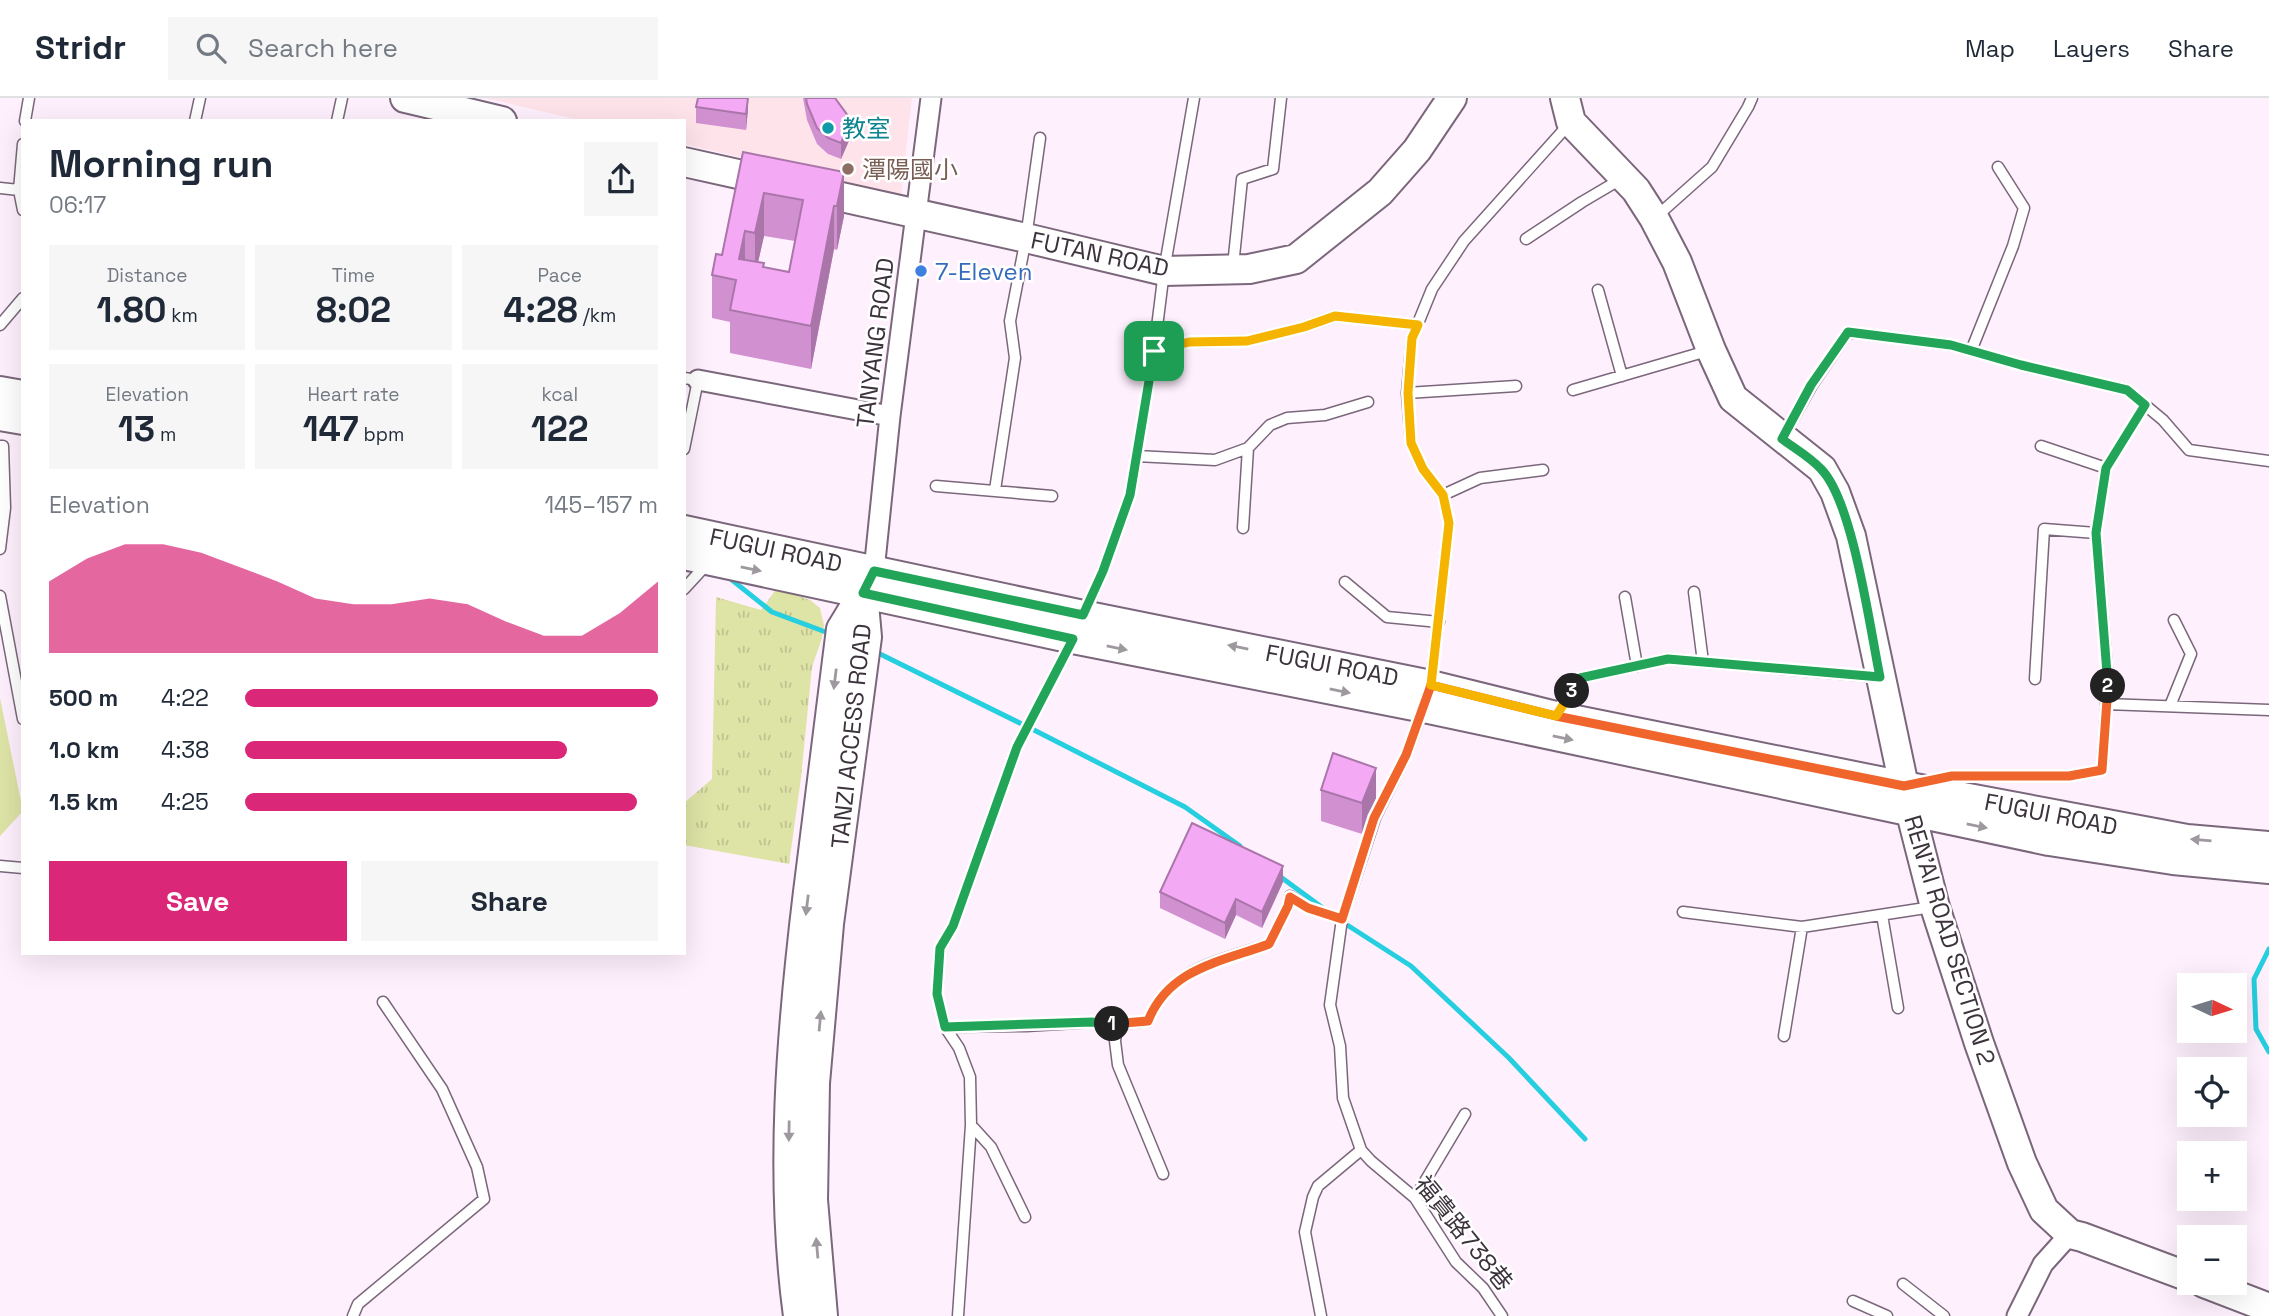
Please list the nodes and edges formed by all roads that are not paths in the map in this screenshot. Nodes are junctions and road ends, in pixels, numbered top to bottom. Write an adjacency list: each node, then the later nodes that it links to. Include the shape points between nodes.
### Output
1 (29, 98): 11 (lane)
2 (200, 98): 12 (lane)
3 (342, 98): 13 (lane)
4 (931, 98): 23 (street, TANYANG ROAD)
5 (1194, 98): 28 (lane)
6 (1281, 98): 27 (lane, via 1273,169 1241,179)
7 (1452, 98): 27 (street, FUTAN ROAD, via 1417,150 1380,192 1296,259)
8 (1752, 98): 24 (lane, via 1712,166)
9 (423, 100): 14 (street)
10 (1568, 110): 19 (street, REN’AI ROAD SECTION 2); 32 (lane, via 1464,241 1432,289)
11 (25, 119)
12 (195, 119)
13 (337, 119)
14 (494, 119)
15 (1040, 138): 25 (lane)
16 (686, 162): 23 (street, FUTAN ROAD)
17 (21, 167): 21 (lane)
18 (1998, 167): 35 (lane, via 2024,208 2014,247)
19 (1625, 177): 24 (street, REN’AI ROAD SECTION 2); 26 (lane)
20 (0, 188): 21 (lane)
21 (19, 190): 22 (lane)
22 (21, 200)
23 (915, 214): 25 (street, FUTAN ROAD); 46 (street, TANYANG ROAD)
24 (1654, 218): 33 (street, REN’AI ROAD SECTION 2, via 1677,261)
25 (1026, 238): 28 (street, FUTAN ROAD); 58 (lane, via 1010,321 1016,358)
26 (1526, 239)
27 (1232, 269): 28 (street, FUTAN ROAD)
28 (1164, 271): 34 (lane)
29 (1598, 290): 36 (lane)
30 (21, 300): 31 (lane)
31 (0, 325)
32 (1418, 325): 34 (lane, via 1335,316 1247,341 1189,342); 41 (lane, via 1412,338)
33 (1711, 350): 36 (lane); 49 (street, REN’AI ROAD SECTION 2, via 1733,398)
34 (1154, 351): 53 (lane)
35 (1971, 351): 44 (lane, via 2127,390); 49 (lane, via 1848,332 1811,385)
36 (1622, 376): 39 (lane)
37 (691, 379): 46 (street); 48 (lane)
38 (1516, 386): 41 (lane)
39 (1573, 390)
40 (0, 391): 42 (street)
41 (1408, 393): 59 (lane, via 1411,443)
42 (21, 396)
43 (1368, 402): 52 (lane, via 1325,415 1287,418 1270,425)
44 (2145, 405): 54 (lane, via 2189,450); 55 (lane)
45 (0, 416): 47 (street)
46 (890, 416): 66 (street, TANYANG ROAD)
47 (21, 420)
48 (686, 429)
49 (1782, 439): 77 (street, REN’AI ROAD SECTION 2, via 1822,469 1835,492 1851,536)
50 (0, 446): 64 (lane, via 5,508)
51 (2041, 446): 55 (lane)
52 (1248, 448): 53 (lane, via 1215,460); 61 (lane)
53 (1136, 456): 74 (lane, via 1130,495)
54 (2269, 461)
55 (2106, 468): 63 (lane)
56 (1543, 470): 59 (lane, via 1480,478)
57 (936, 486): 58 (lane)
58 (995, 490): 60 (lane)
59 (1443, 495): 73 (lane, 福貴路738巷, via 1449,523)
60 (1052, 496)
61 (1243, 528)
62 (686, 531): 66 (street, FUGUI ROAD)
63 (2096, 533): 78 (lane, via 2044,529); 80 (lane)
64 (0, 550)
65 (697, 557): 66 (street, FUGUI ROAD, one-way to 66); 68 (lane)
66 (869, 582): 74 (street, FUGUI ROAD); 114 (street, TANZI ACCESS ROAD, one-way to 114, via 841,629 796,1003 788,1184); 115 (street, TANZI ACCESS ROAD, one-way to 66, via 813,1200 815,1083 829,924 867,637)
67 (1346, 582): 73 (lane, via 1387,617)
68 (686, 584)
69 (1694, 592): 75 (lane)
70 (0, 596): 82 (lane)
71 (1625, 597): 76 (lane)
72 (2174, 620): 81 (lane, via 2191,654)
73 (1439, 622): 79 (lane, 福貴路738巷)
74 (1078, 627): 79 (street, FUGUI ROAD); 98 (lane, via 1017,747 953,926 940,948 937,994)
75 (1703, 662): 76 (lane, via 1668,659); 77 (lane)
76 (1637, 666): 84 (lane, via 1580,678)
77 (1880, 677): 85 (street, REN’AI ROAD SECTION 2)
78 (2035, 679)
79 (1427, 696): 84 (street, FUGUI ROAD); 85 (street, FUGUI ROAD, one-way to 85); 93 (lane, 福貴路738巷, via 1406,755 1374,818)
80 (2106, 704): 81 (lane); 85 (lane, via 2102,770 2069,776 1952,776)
81 (2170, 706): 83 (lane)
82 (21, 708)
83 (2269, 710)
84 (1556, 716): 85 (street, FUGUI ROAD)
85 (1908, 799): 86 (street, FUGUI ROAD, one-way to 85, via 2186,839); 89 (street, FUGUI ROAD, one-way to 89, via 2049,841); 90 (street, REN’AI ROAD SECTION 2)
86 (2269, 846)
87 (0, 866): 88 (lane)
88 (21, 868)
89 (2269, 869)
90 (1935, 907): 92 (lane); 106 (street, REN’AI ROAD SECTION 2, via 2022,1163 2044,1210)
91 (1683, 912): 94 (lane)
92 (1882, 915): 94 (lane); 96 (lane)
93 (1342, 919): 97 (lane, via 1290,897 1269,944 1207,964 1166,991 1148,1021); 102 (lane, 福貴路738巷, via 1330,1006 1340,1046 1343,1098)
94 (1802, 927): 99 (lane)
95 (383, 1002): 113 (lane, via 442,1089 477,1167 484,1199 358,1304)
96 (1898, 1008)
97 (1117, 1024): 98 (lane); 103 (lane, via 1118,1065)
98 (945, 1027): 101 (lane, via 970,1077)
99 (1784, 1036)
100 (1465, 1114): 104 (lane)
101 (971, 1125): 105 (lane, via 991,1147); 116 (lane)
102 (1361, 1150): 104 (lane, 福貴路738巷); 117 (lane, via 1318,1186 1313,1197 1305,1232)
103 (1163, 1174)
104 (1415, 1199): 118 (lane, 福貴路738巷, via 1456,1262 1483,1288)
105 (1025, 1217)
106 (2070, 1234): 107 (street, REN’AI ROAD SECTION 2); 121 (street, via 2043,1264)
107 (2177, 1272)
108 (1903, 1284): 120 (lane)
109 (2222, 1295): 111 (street)
110 (1853, 1301): 119 (lane)
111 (2240, 1307): 112 (street)
112 (2269, 1308)
113 (353, 1316)
114 (798, 1316)
115 (823, 1316)
116 (958, 1316)
117 (1321, 1316)
118 (1502, 1316)
119 (1887, 1316)
120 (1944, 1316)
121 (2017, 1316)

